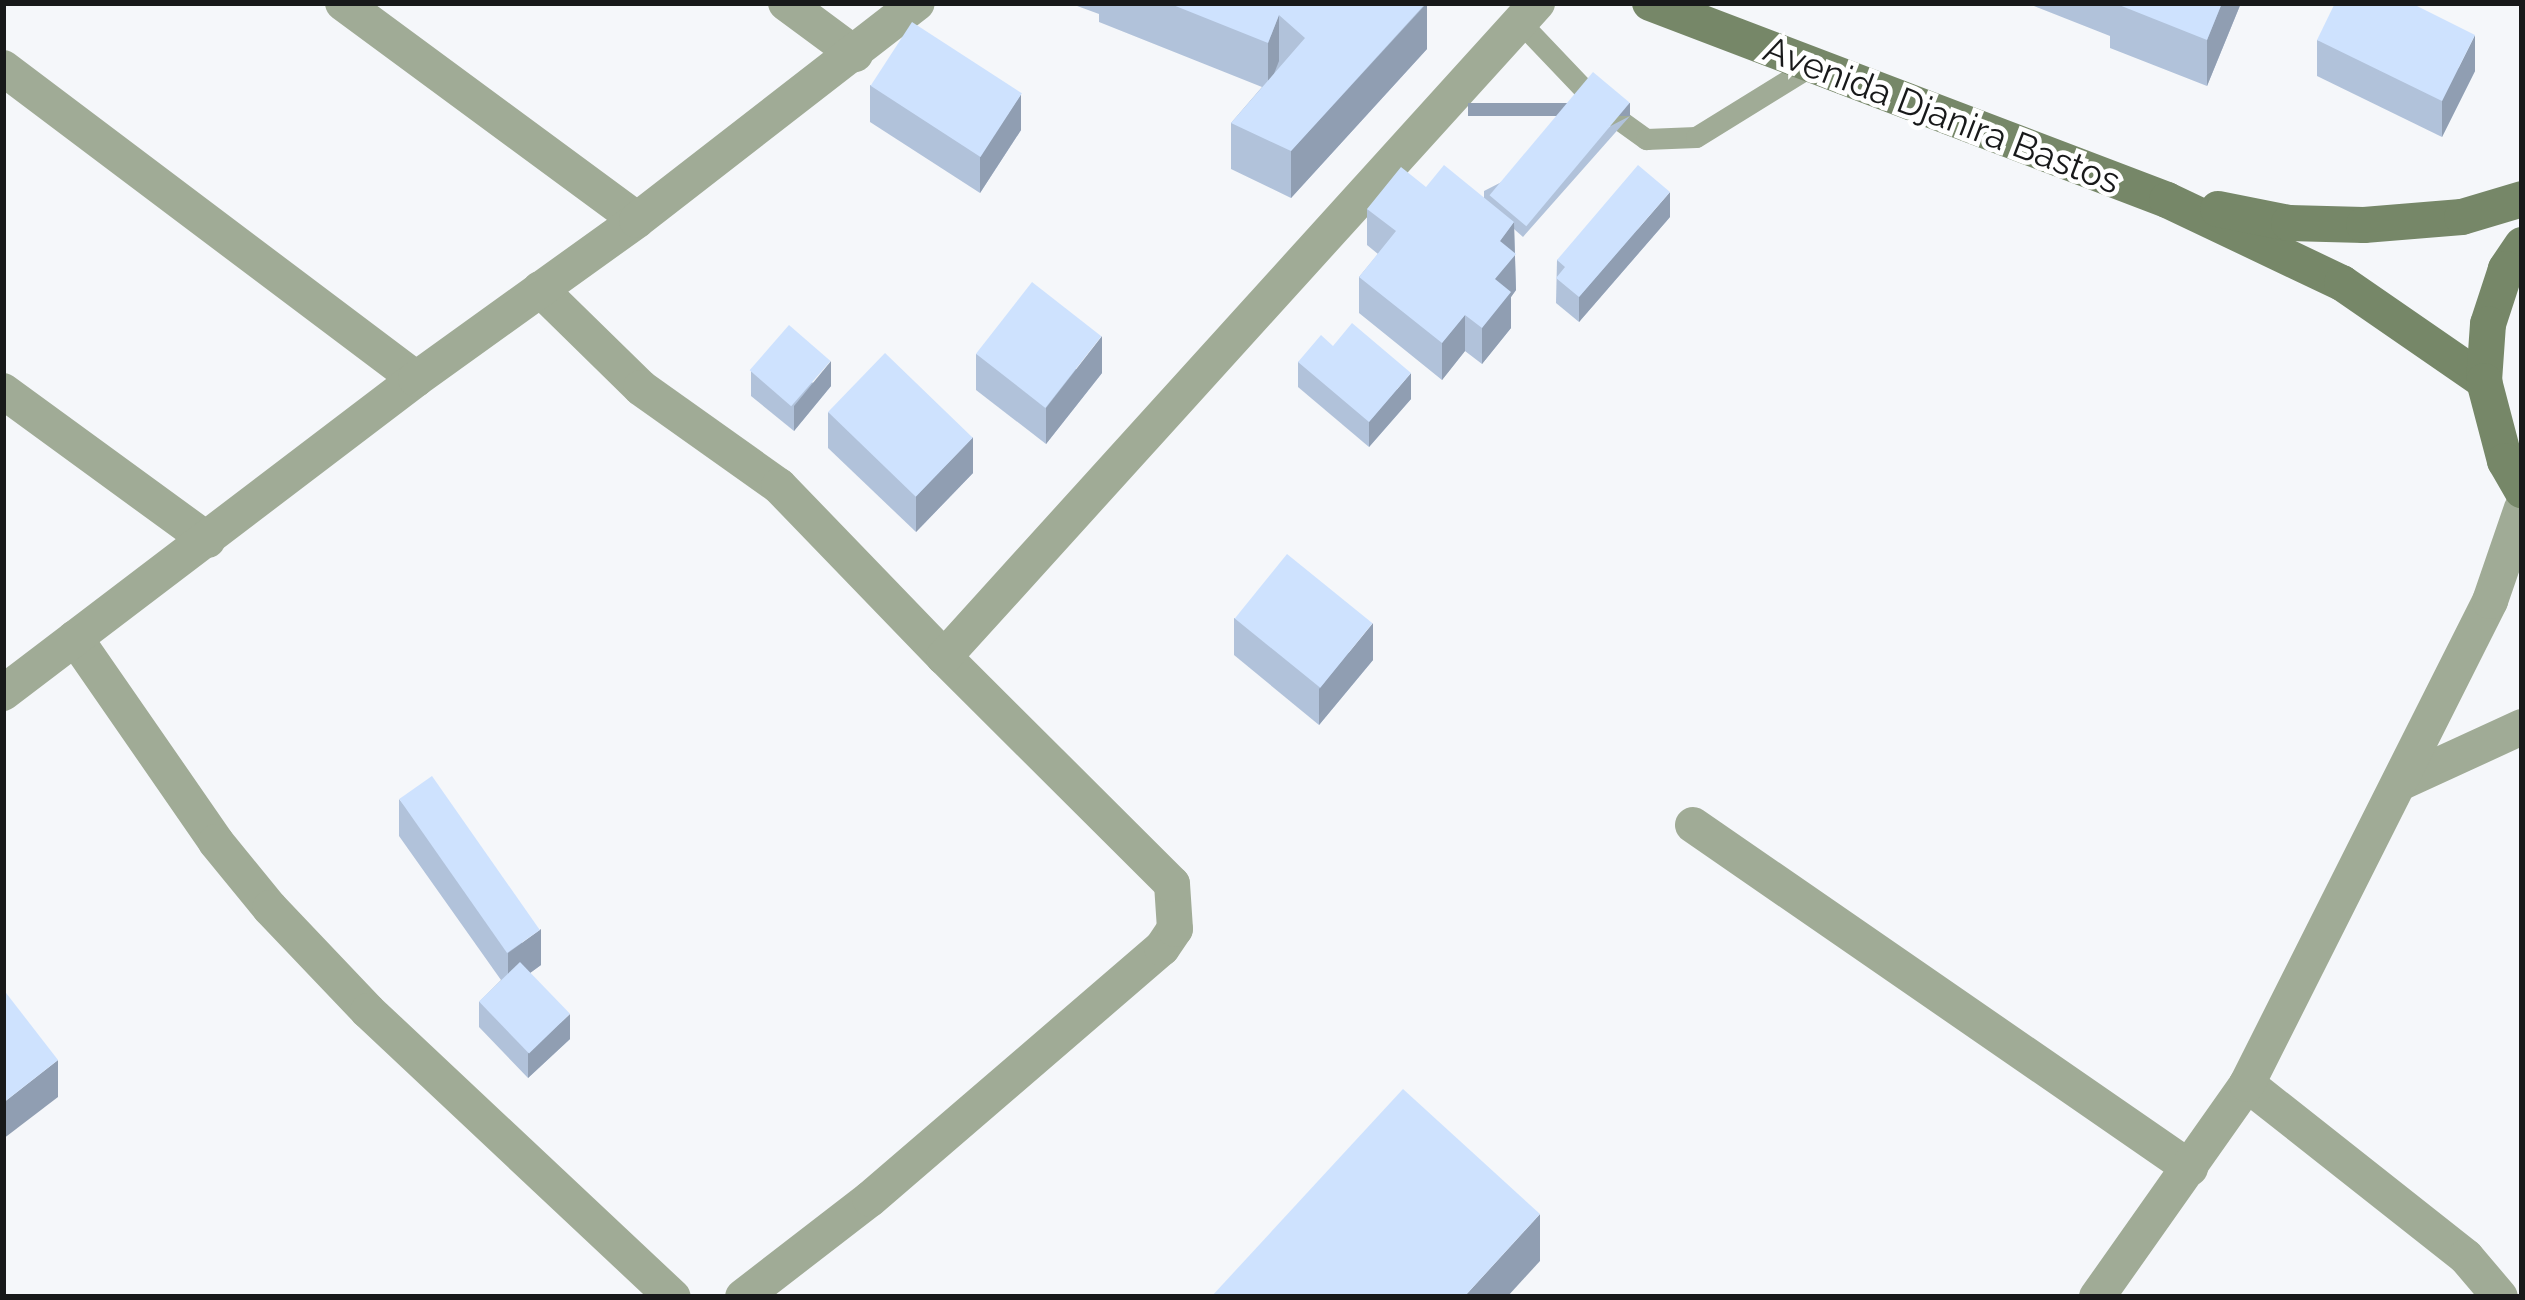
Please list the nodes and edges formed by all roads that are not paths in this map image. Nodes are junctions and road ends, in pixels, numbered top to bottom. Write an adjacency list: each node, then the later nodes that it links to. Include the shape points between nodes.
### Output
1 (343, 3): 11 (street)
2 (785, 3): 6 (street)
3 (917, 3): 6 (street)
4 (1650, 3): 7 (main road, Avenida Djanira Bastos)
5 (1528, 13): 7 (lane, via 1600,106 1646,140 1696,137); 21 (street)
6 (855, 54): 11 (street)
7 (1811, 65): 9 (main road, Avenida Djanira Bastos)
8 (3, 68): 14 (street)
9 (2167, 200): 10 (main road, Avenida Djanira Bastos, via 2289,223 2364,225 2462,217); 15 (main road, Avenida Djanira Bastos, via 2342,283)
10 (2522, 200)
11 (637, 220): 13 (street)
12 (2522, 245): 15 (main road, via 2488,324)
13 (540, 290): 14 (street); 21 (street, via 641,388 779,486)
14 (416, 379): 19 (street)
15 (2484, 381): 17 (main road, via 2491,422)
16 (3, 391): 19 (street)
17 (2522, 490)
18 (2522, 508): 24 (street, via 2490,601)
19 (207, 540): 20 (street)
20 (75, 638): 22 (street); 29 (street, via 270,908 368,1011)
21 (944, 657): 30 (street, via 1172,884 1175,929 888,1184)
22 (3, 693)
23 (2522, 728): 24 (street)
24 (2400, 783): 26 (street)
25 (1693, 825): 27 (street)
26 (2247, 1084): 27 (street); 31 (street, via 2466,1257)
27 (2190, 1168): 28 (street)
28 (2119, 1290)
29 (673, 1297)
30 (743, 1297)
31 (2500, 1297)

